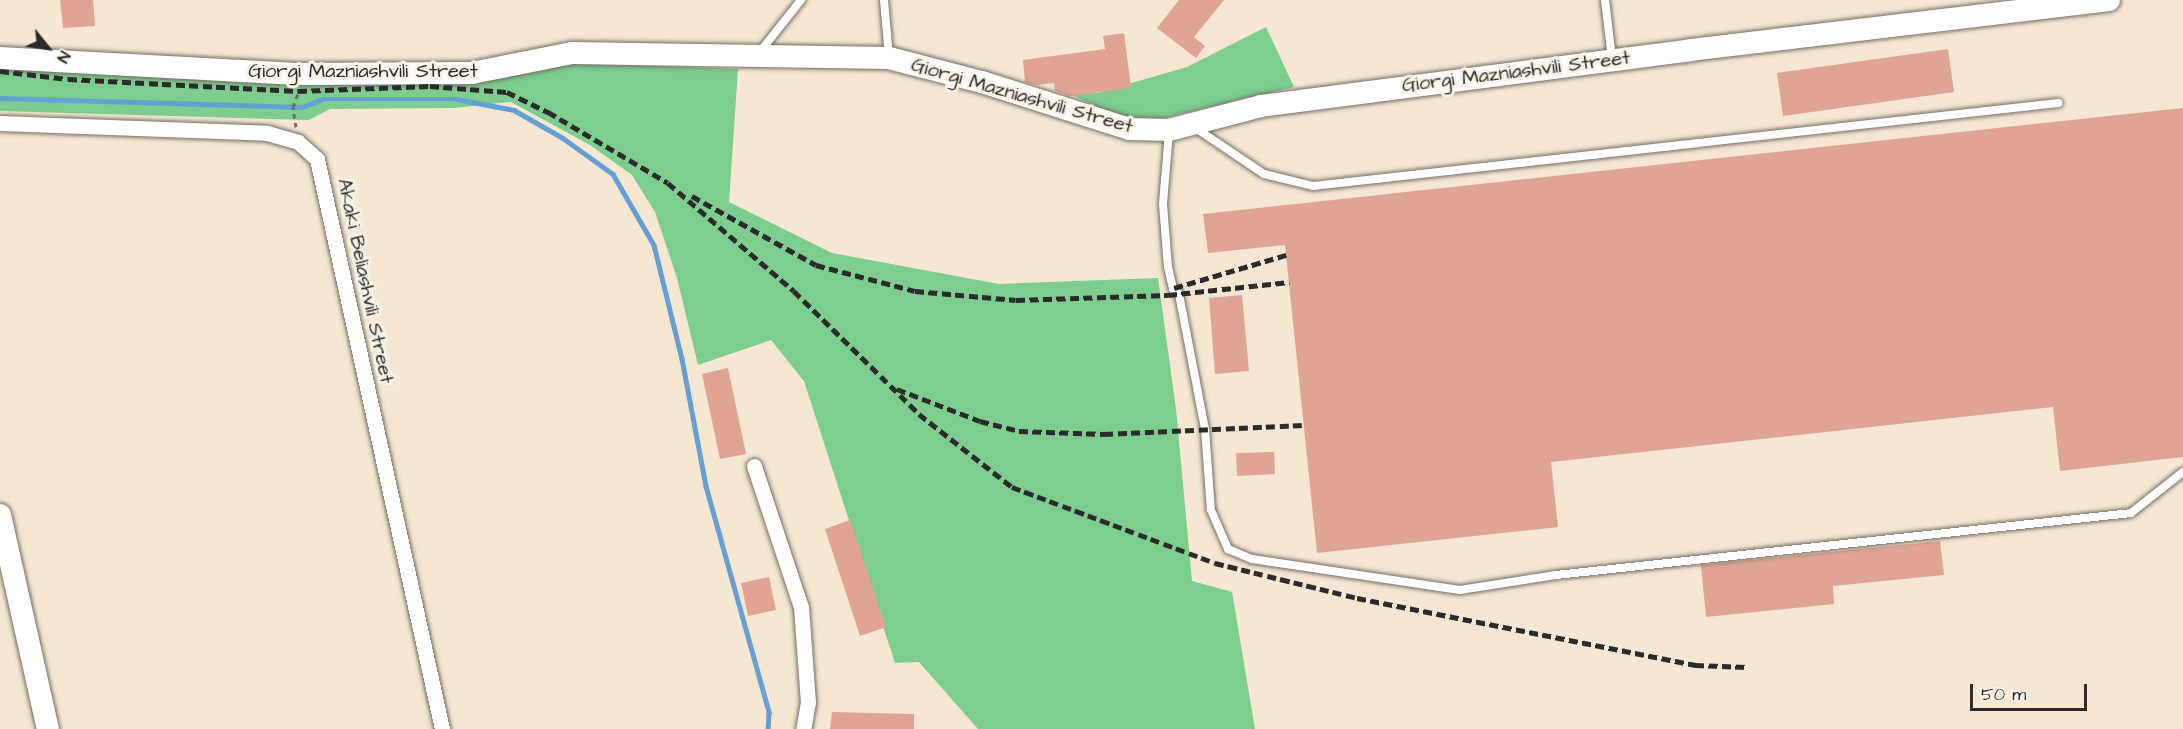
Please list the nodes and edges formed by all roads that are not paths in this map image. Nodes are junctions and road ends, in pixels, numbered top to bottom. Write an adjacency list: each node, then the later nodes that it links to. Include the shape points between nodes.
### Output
1 (801, 0): 6 (lane)
2 (884, 0): 8 (lane)
3 (1605, 0): 9 (lane)
4 (2109, 0): 5 (street, Giorgi Mazniashvili Street)
5 (2013, 6): 9 (street, Giorgi Mazniashvili Street)
6 (756, 56): 7 (street, Giorgi Mazniashvili Street, via 572,53 472,74 303,74); 8 (street, Giorgi Mazniashvili Street)
7 (0, 58)
8 (890, 58): 12 (street, Giorgi Mazniashvili Street, via 982,82 1129,129)
9 (1612, 60): 12 (street, Giorgi Mazniashvili Street, via 1261,105)
10 (2058, 103): 12 (lane, via 1313,186 1264,174)
11 (0, 123): 17 (street, Akaki Beliashvili Street, via 267,133 298,142 317,159)
12 (1180, 128): 14 (lane, via 1163,204 1168,267 1173,289 1179,294 1205,429 1211,510 1228,549 1252,559 1460,590 1556,575 2131,513)
13 (754, 466): 18 (street, via 801,607 808,702)
14 (2183, 472)
15 (0, 515): 16 (street)
16 (48, 729)
17 (442, 729)
18 (803, 729)

